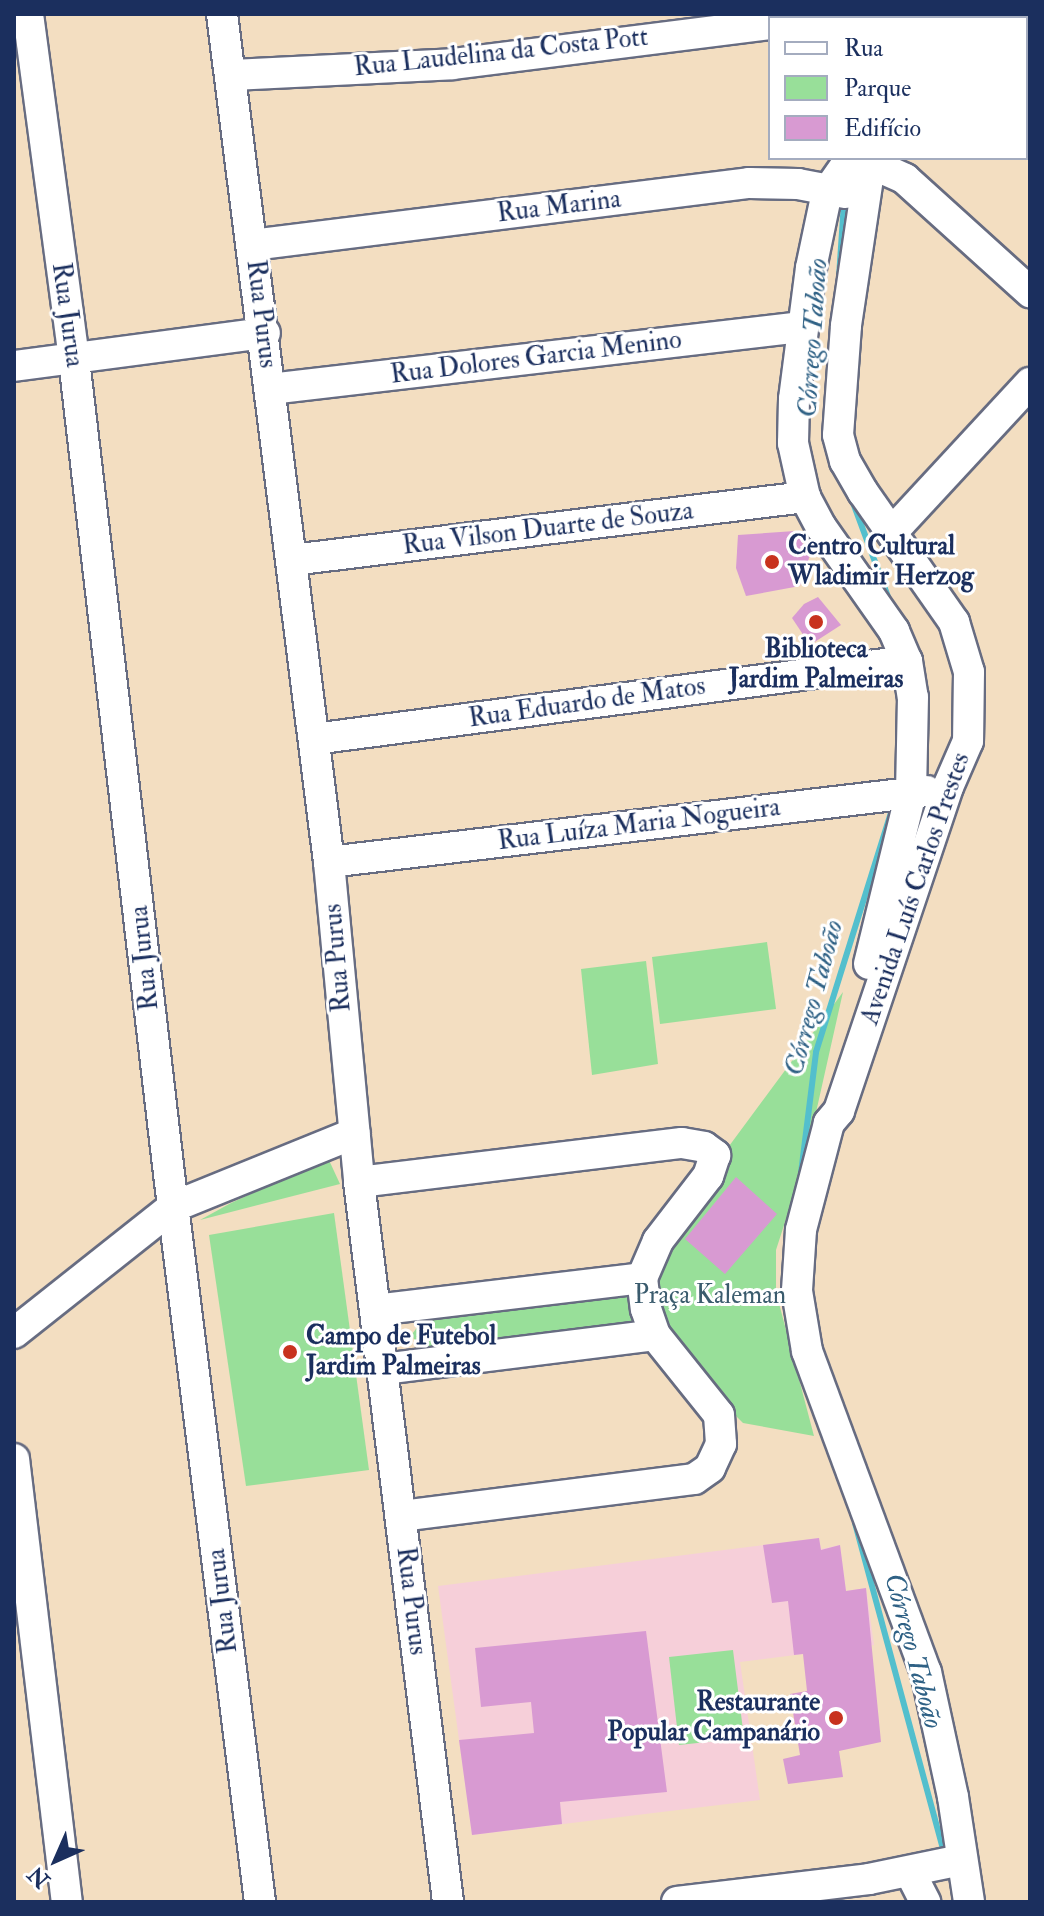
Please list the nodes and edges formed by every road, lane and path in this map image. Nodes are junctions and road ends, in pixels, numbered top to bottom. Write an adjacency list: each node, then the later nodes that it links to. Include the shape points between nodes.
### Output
1 (28, 14): 12 (street, Rua Jurua)
2 (222, 14): 4 (street, Rua Purus)
3 (768, 24): 4 (street, Rua Laudelina da Costa Pott, via 453,64)
4 (232, 75): 8 (street, Rua Purus)
5 (860, 160): 6 (street, Avenida Luís Carlos Prestes); 7 (street, Avenida Luís Carlos Prestes); 9 (street, via 905,179)
6 (827, 192): 7 (street, Rua Marina); 8 (street, Rua Marina, via 798,184 749,183); 10 (street, Avenida Luís Carlos Prestes)
7 (866, 195): 17 (street, Avenida Luís Carlos Prestes, via 846,326 838,435 845,461)
8 (252, 245): 11 (street, Rua Purus)
9 (1030, 292)
10 (802, 327): 15 (street, Rua Dolores Garcia Menino); 16 (street, Avenida Luís Carlos Prestes, via 793,443)
11 (265, 333): 12 (street); 15 (street, Rua Purus)
12 (74, 360): 13 (street); 27 (street, Rua Jurua)
13 (14, 366)
14 (1030, 383): 17 (street)
15 (270, 389): 18 (street, Rua Purus)
16 (805, 497): 18 (street, Rua Vilson Duarte de Souza); 19 (street, Avenida Luís Carlos Prestes, via 894,631)
17 (893, 531): 21 (street, Avenida Luís Carlos Prestes, via 954,622 969,672 968,741)
18 (292, 560): 20 (street, Rua Purus)
19 (907, 661): 20 (street, Rua Eduardo de Matos); 22 (street, Avenida Luís Carlos Prestes, via 913,697)
20 (314, 739): 23 (street, Rua Purus)
21 (948, 787): 22 (street, Rua Luíza Maria Nogueira); 24 (street, Avenida Luís Carlos Prestes, via 839,1111)
22 (911, 793): 23 (street, Rua Luíza Maria Nogueira); 24 (street, Avenida Luís Carlos Prestes, via 865,980 827,1104)
23 (329, 862): 25 (street, Rua Purus)
24 (829, 1123): 35 (street, Avenida Luís Carlos Prestes, via 801,1230 797,1291 807,1351 926,1672)
25 (355, 1133): 26 (street, Rua Purus); 27 (street)
26 (359, 1182): 28 (street, via 682,1143 704,1147 715,1155 708,1176 658,1241); 29 (street, Rua Purus)
27 (173, 1207): 30 (street); 38 (street, Rua Jurua)
28 (642, 1278): 29 (street); 31 (street)
29 (375, 1310): 32 (street, Rua Purus)
30 (14, 1333)
31 (655, 1335): 32 (street); 34 (street, via 719,1415 721,1444 710,1468 694,1479)
32 (383, 1369): 34 (street, Rua Purus)
33 (14, 1459): 37 (street)
34 (401, 1516): 39 (street, Rua Purus)
35 (961, 1860): 36 (street); 42 (street, Avenida Luís Carlos Prestes)
36 (910, 1872): 40 (street); 41 (street)
37 (67, 1902)
38 (260, 1902)
39 (448, 1902)
40 (677, 1902)
41 (925, 1902)
42 (969, 1902)

